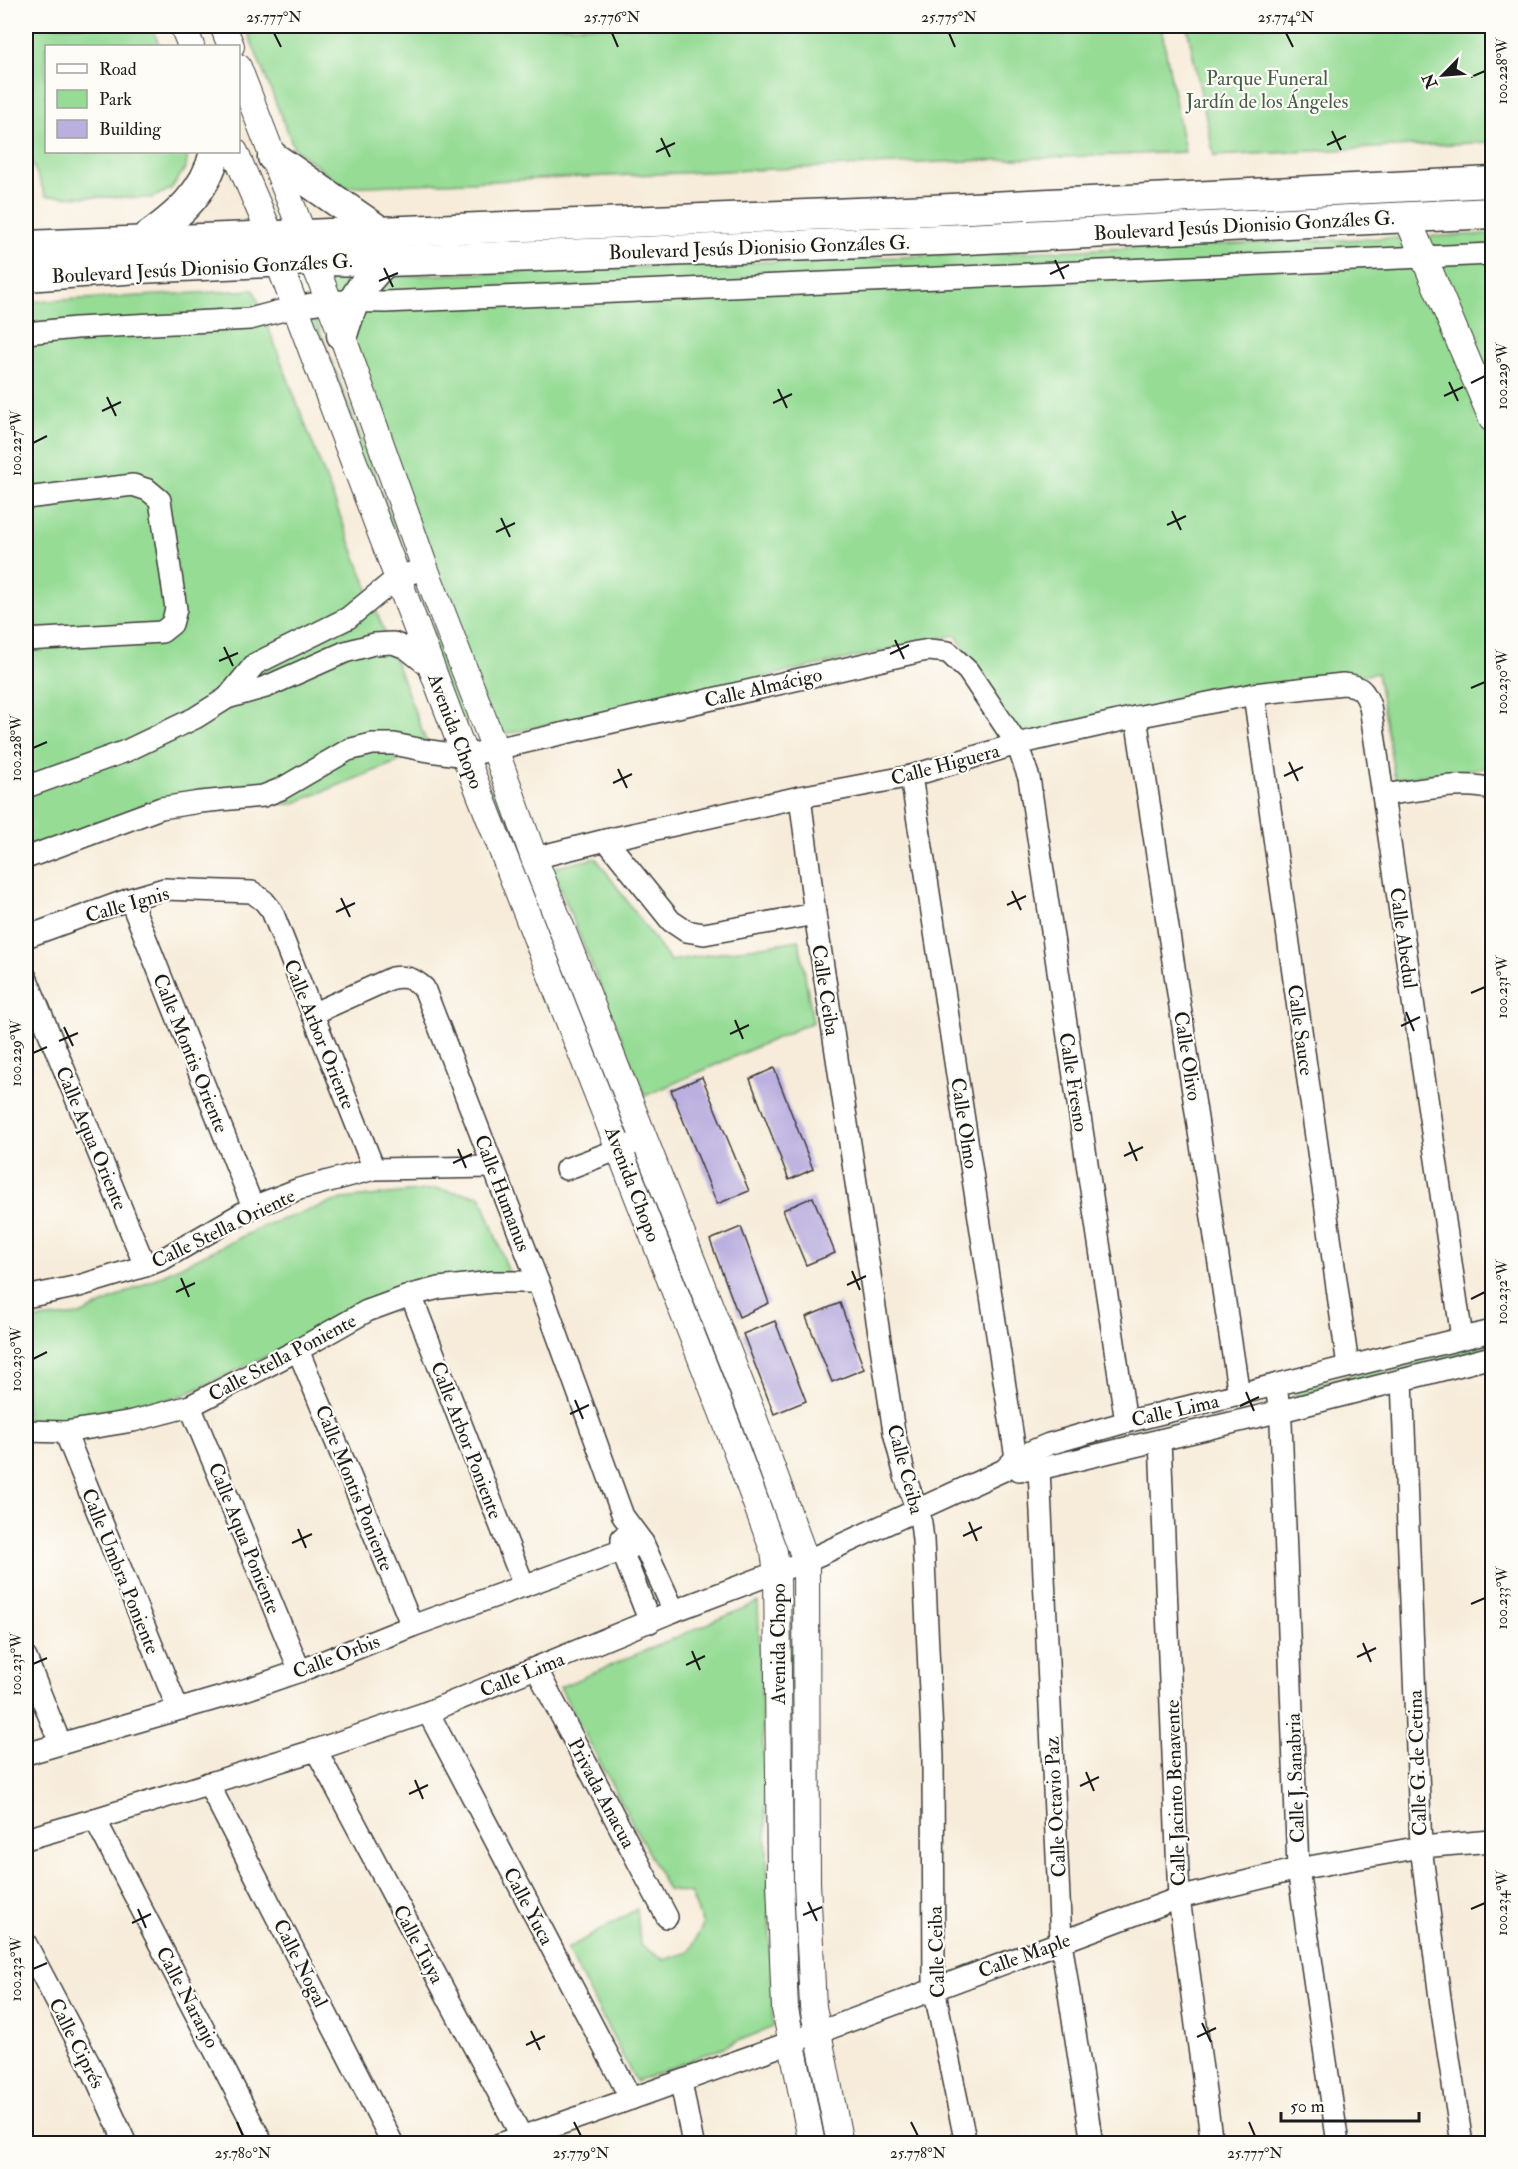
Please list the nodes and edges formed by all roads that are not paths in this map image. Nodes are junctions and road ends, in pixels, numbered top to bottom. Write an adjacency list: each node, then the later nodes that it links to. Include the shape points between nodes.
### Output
1 (183, 26): 3 (street)
2 (223, 26): 4 (street)
3 (191, 45)
4 (231, 45)
5 (240, 72): 8 (street)
6 (215, 153): 13 (main road, via 207,177 192,200)
7 (235, 153): 16 (street, Avenida Chopo)
8 (273, 157): 12 (main road); 15 (street)
9 (1492, 182): 12 (main road, Boulevard Jesús Dionisio Gonzáles G.)
10 (1492, 213): 11 (main road, Boulevard Jesús Dionisio Gonzáles G.)
11 (1407, 217): 18 (street); 19 (main road, Boulevard Jesús Dionisio Gonzáles G., via 966,239)
12 (381, 232): 15 (main road, Boulevard Jesús Dionisio Gonzáles G.)
13 (142, 241): 14 (main road, Boulevard Jesús Dionisio Gonzáles G.); 16 (main road, Boulevard Jesús Dionisio Gonzáles G.)
14 (26, 246)
15 (308, 247): 16 (main road, Boulevard Jesús Dionisio Gonzáles G.); 19 (main road, Boulevard Jesús Dionisio Gonzáles G.); 21 (street)
16 (275, 248): 20 (main road, Boulevard Jesús Dionisio Gonzáles G., via 138,268); 22 (street, Avenida Chopo)
17 (1492, 254): 18 (street)
18 (1424, 257): 21 (street); 25 (street)
19 (385, 261): 21 (main road)
20 (26, 276)
21 (340, 302): 22 (street); 24 (main road)
22 (295, 307): 23 (street, via 250,319); 28 (street, Avenida Chopo)
23 (26, 333)
24 (342, 335): 27 (street, Avenida Chopo)
25 (1492, 419)
26 (26, 498): 29 (street, via 133,485 148,490 160,500 176,609 172,624 162,632)
27 (425, 568): 28 (street); 36 (street, Avenida Chopo)
28 (397, 578): 30 (street, Avenida Chopo); 33 (street, via 348,618 255,664)
29 (26, 640)
30 (431, 668): 33 (street, via 406,648 393,643 374,644 345,652 266,687); 37 (street, Avenida Chopo)
31 (1358, 686): 32 (street, Calle Higuera, via 1343,684); 41 (street, Calle Abedul, via 1370,706)
32 (1254, 694): 34 (street, Calle Higuera); 66 (street, Calle Sauce)
33 (227, 698): 39 (street, via 144,743)
34 (1136, 717): 35 (street, Calle Higuera); 69 (street, Calle Olivo)
35 (1017, 744): 36 (street, Calle Almácigo, via 958,660 948,652 929,650); 38 (street, Calle Higuera); 72 (street, Calle Fresno, via 1029,778)
36 (495, 749): 37 (street, Calle Almácigo); 45 (street, Avenida Chopo)
37 (465, 756): 44 (street, via 372,744 348,750 263,796 162,808); 53 (street, Avenida Chopo)
38 (911, 776): 42 (street, Calle Higuera); 76 (street, Calle Olmo)
39 (26, 787)
40 (1492, 790): 41 (street, via 1482,786 1451,787)
41 (1383, 795): 63 (street, Calle Abedul)
42 (800, 797): 43 (street, Calle Higuera); 48 (street, Calle Ceiba)
43 (606, 840): 45 (street, Calle Higuera); 48 (street, via 671,921 686,931 704,934)
44 (26, 858)
45 (534, 858): 52 (street, Avenida Chopo)
46 (130, 899): 47 (street, Calle Ignis, via 164,889 252,892); 49 (street, Calle Ignis); 57 (street, Calle Montis Oriente)
47 (264, 901): 51 (street, Calle Arbor Oriente, via 272,911)
48 (815, 914): 77 (street, Calle Ceiba, via 894,1432)
49 (26, 937)
50 (26, 977): 58 (street, Calle Aqua Oriente)
51 (312, 1014): 54 (street, Calle Humanus, via 392,978 404,976 415,980 424,988); 55 (street, Calle Arbor Oriente)
52 (645, 1140): 53 (street); 81 (street, Avenida Chopo)
53 (619, 1150): 56 (street); 82 (street, Avenida Chopo, via 724,1417 774,1552)
54 (493, 1167): 55 (street, Calle Stella Oriente); 59 (street, Calle Humanus)
55 (374, 1169): 57 (street, Calle Stella Oriente, via 299,1189)
56 (566, 1169)
57 (253, 1208): 58 (street, Calle Stella Oriente)
58 (145, 1266): 61 (street, Calle Stella Oriente)
59 (538, 1282): 60 (street, Calle Stella Poniente, via 492,1282); 78 (street, Calle Humanus)
60 (411, 1295): 64 (street, Calle Stella Poniente, via 367,1311); 83 (street, Calle Arbor Poniente)
61 (26, 1297)
62 (1492, 1330): 63 (street, Calle Lima)
63 (1462, 1338): 66 (street, Calle Lima)
64 (298, 1350): 70 (street, Calle Stella Poniente); 86 (street, Calle Montis Poniente)
65 (1492, 1357): 67 (street, Calle Lima)
66 (1348, 1366): 68 (street, Calle Lima)
67 (1402, 1380): 71 (street, Calle Lima); 99 (street, Calle G. de Cetina)
68 (1276, 1385): 69 (street, Calle Lima); 71 (street, Calle J. Sanabria)
69 (1239, 1395): 72 (street, Calle Lima)
70 (190, 1406): 74 (street, Calle Stella Poniente, via 133,1421); 89 (street, Calle Aqua Poniente)
71 (1281, 1411): 75 (street, Calle Lima); 100 (street, Calle J. Sanabria)
72 (1126, 1422): 76 (street, Calle Lima, via 1049,1444)
73 (26, 1431): 74 (street, Calle Stella Poniente)
74 (65, 1432): 90 (street, Calle Umbra Poniente)
75 (1160, 1440): 76 (street, Calle Lima); 101 (street, Calle Jacinto Benavente)
76 (1020, 1467): 77 (street, Calle Lima); 103 (street, Calle Octavio Paz)
77 (917, 1511): 81 (street, Calle Lima); 105 (street, Calle Ceiba, via 923,1540 933,1756)
78 (623, 1516): 79 (street, Calle Humanus); 80 (street, Calle Humanus)
79 (643, 1544): 80 (street, Calle Orbis); 84 (street, Calle Humanus)
80 (622, 1551): 83 (street, Calle Orbis); 85 (street, Calle Humanus)
81 (806, 1561): 82 (street, Calle Lima); 106 (street, Avenida Chopo, via 807,1882)
82 (777, 1572): 84 (street, Calle Lima); 107 (street, Avenida Chopo, via 780,1882 785,2009)
83 (524, 1586): 86 (street, Calle Orbis)
84 (674, 1611): 85 (street, Calle Lima)
85 (650, 1622): 88 (street, Calle Lima)
86 (412, 1626): 89 (street, Calle Orbis)
87 (26, 1658): 92 (street)
88 (536, 1668): 91 (street, Calle Lima); 102 (street, Privada Anacua)
89 (300, 1671): 90 (street, Calle Orbis)
90 (178, 1709): 92 (street, Calle Orbis)
91 (428, 1712): 93 (street, Calle Lima); 109 (street, Calle Yuca)
92 (60, 1743): 94 (street, Calle Orbis)
93 (316, 1750): 95 (street, Calle Lima); 111 (street, Calle Tuya)
94 (26, 1754)
95 (208, 1783): 96 (street, Calle Lima); 114 (street, Calle Nogal)
96 (95, 1819): 97 (street, Calle Lima); 113 (street, Calle Naranjo)
97 (26, 1839)
98 (1492, 1841): 99 (street, Calle Maple)
99 (1421, 1847): 100 (street, Calle Maple); 123 (street, Calle G. de Cetina)
100 (1298, 1869): 101 (street, Calle Maple); 122 (street, Calle J. Sanabria)
101 (1179, 1899): 103 (street, Calle Maple); 121 (street, Calle Jacinto Benavente)
102 (667, 1917)
103 (1061, 1941): 105 (street, Calle Maple); 120 (street, Calle Octavio Paz)
104 (26, 1944): 112 (street, Calle Ciprés, via 91,2067)
105 (934, 1988): 106 (street, Calle Maple); 119 (street, Calle Ceiba)
106 (817, 2033): 107 (street, Calle Maple); 118 (street, Avenida Chopo)
107 (791, 2042): 108 (street, Calle Maple); 117 (street, Avenida Chopo)
108 (681, 2082): 109 (street, Calle Maple); 116 (street)
109 (631, 2099): 110 (street, Calle Maple)
110 (559, 2134): 111 (street, Calle Maple)
111 (522, 2137): 115 (street, Calle Maple)
112 (126, 2144)
113 (263, 2144)
114 (393, 2144)
115 (500, 2144)
116 (693, 2144)
117 (812, 2144)
118 (840, 2144)
119 (966, 2144)
120 (1092, 2144)
121 (1212, 2144)
122 (1338, 2144)
123 (1462, 2144)

